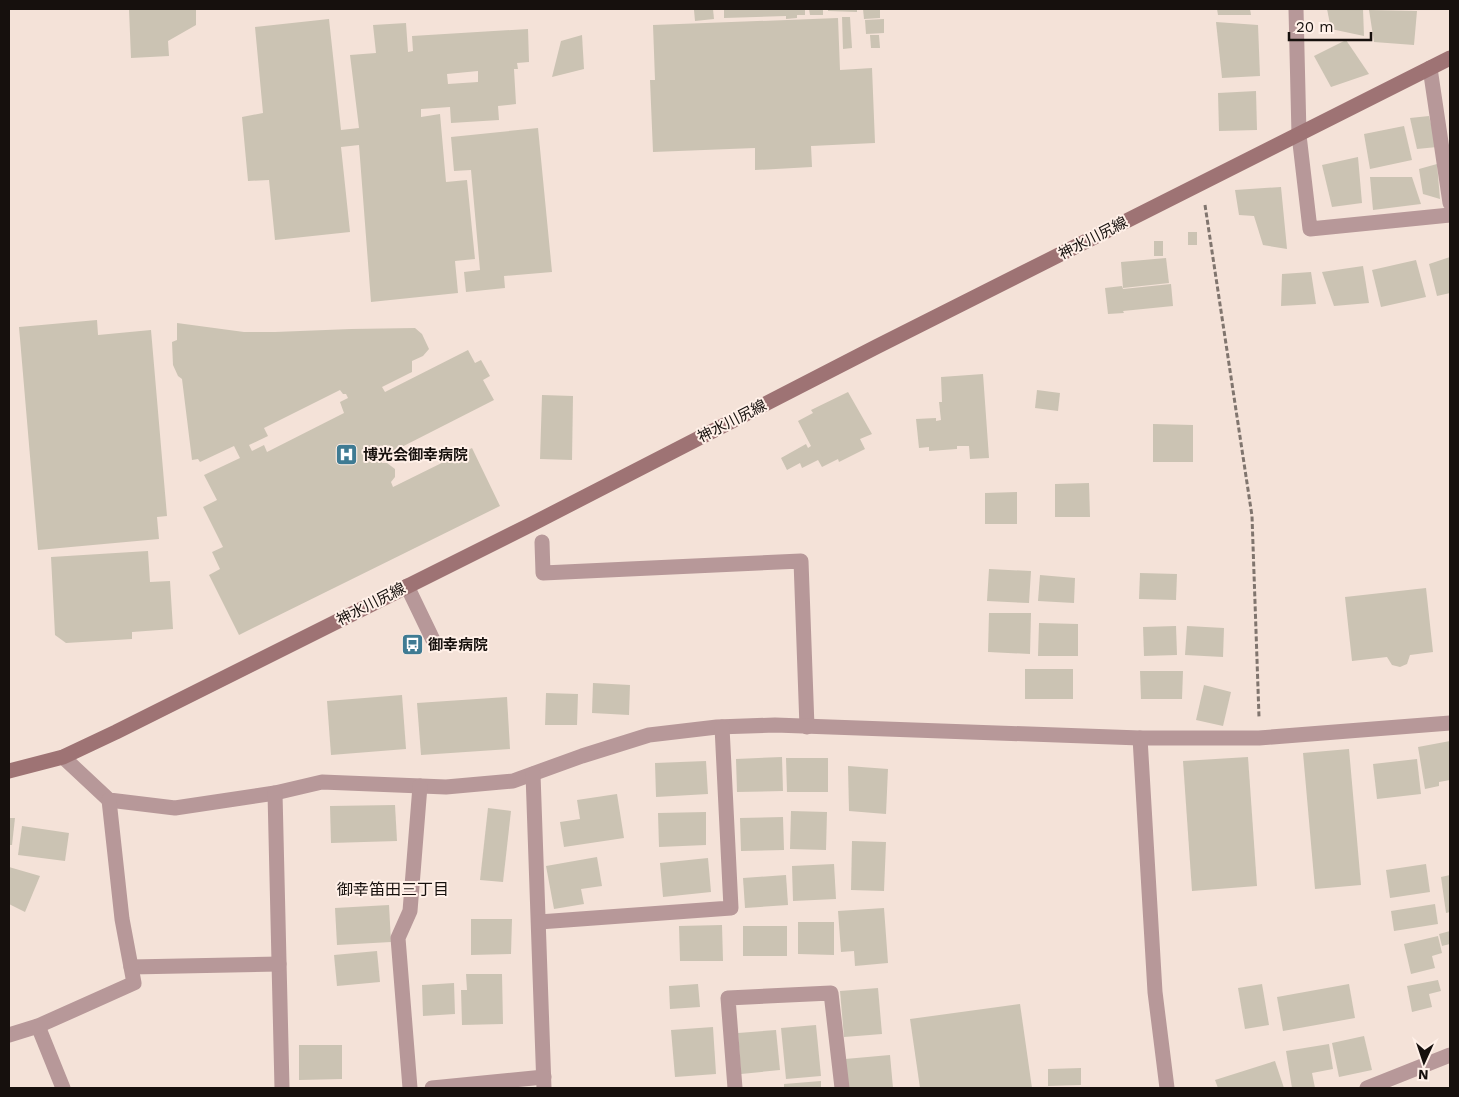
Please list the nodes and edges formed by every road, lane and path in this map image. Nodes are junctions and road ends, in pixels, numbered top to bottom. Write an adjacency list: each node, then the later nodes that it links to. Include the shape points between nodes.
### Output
1 (1296, 9): 4 (street)
2 (1450, 58): 3 (main road, 神水川尻線)
3 (1430, 68): 4 (main road, 神水川尻線); 6 (street)
4 (1299, 135): 5 (main road, 神水川尻線); 7 (street, via 1310,229)
5 (1202, 184): 9 (main road, 神水川尻線); 15 (path, via 1252,516)
6 (1450, 203)
7 (1450, 215)
8 (542, 542): 13 (street, via 543,573 801,561)
9 (407, 586): 10 (street); 16 (main road, 神水川尻線)
10 (434, 642)
11 (1450, 723): 15 (street)
12 (722, 727): 13 (street); 18 (street, via 649,735); 22 (street, via 731,908)
13 (807, 727): 14 (street)
14 (1140, 738): 15 (street); 35 (street, via 1155,992)
15 (1260, 738)
16 (63, 757): 17 (main road, 神水川尻線); 21 (street)
17 (9, 772)
18 (533, 774): 19 (street, via 513,781); 22 (street)
19 (420, 786): 20 (street, via 322,782); 31 (street, via 410,911 398,938)
20 (276, 793): 21 (street, via 175,808); 23 (street)
21 (109, 800): 24 (street, via 122,919)
22 (539, 922): 28 (street)
23 (279, 964): 24 (street); 30 (street)
24 (131, 967): 25 (street, via 134,983)
25 (38, 1026): 26 (street); 29 (street)
26 (9, 1035)
27 (1450, 1055): 36 (street)
28 (544, 1082): 32 (street)
29 (63, 1088)
30 (282, 1088)
31 (410, 1088)
32 (432, 1088)
33 (736, 1088): 34 (street, via 728,998 831,993)
34 (842, 1088)
35 (1167, 1088)
36 (1368, 1088)

